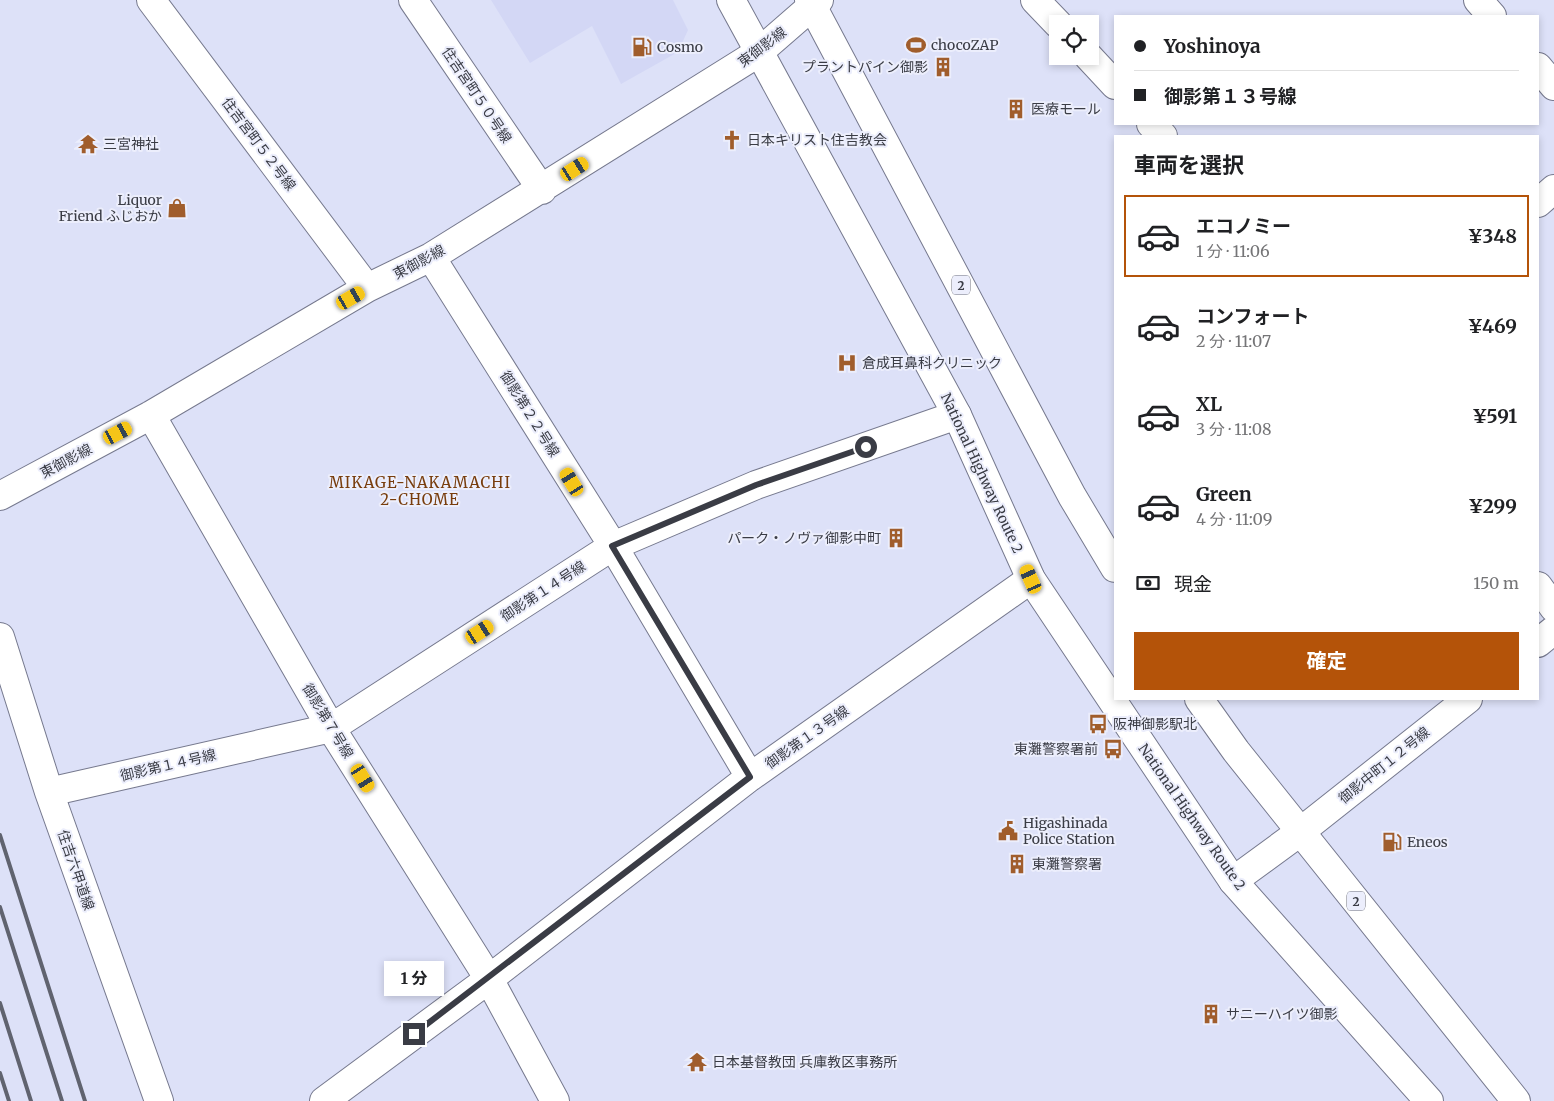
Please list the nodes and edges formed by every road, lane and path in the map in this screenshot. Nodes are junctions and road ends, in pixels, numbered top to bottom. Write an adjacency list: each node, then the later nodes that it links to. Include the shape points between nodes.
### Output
1 (151, 0): 20 (main road, 住吉宮町５２号線)
2 (413, 0): 17 (main road, 住吉宮町５０号線)
3 (731, 0): 9 (main road, National Highway Route 2)
4 (1035, 0): 7 (main road)
5 (1478, 0): 8 (main road)
6 (814, 2): 9 (main road, 東御影線); 25 (main road, 2, via 1072,496)
7 (1049, 15)
8 (1491, 15)
9 (758, 53): 17 (main road, 東御影線); 21 (main road, National Highway Route 2)
10 (1096, 65): 12 (main road)
11 (1539, 68): 13 (main road)
12 (1114, 84)
13 (1554, 86)
14 (1152, 125): 15 (main road)
15 (1162, 135)
16 (1554, 189): 18 (main road)
17 (542, 190): 19 (main road, 東御影線)
18 (1539, 202)
19 (431, 257): 20 (main road, 東御影線); 24 (main road, 御影第２２号線)
20 (367, 288): 22 (main road, 東御影線)
21 (957, 415): 24 (main road, 御影第１４号線, via 756,485); 26 (main road, National Highway Route 2)
22 (151, 416): 23 (main road, 東御影線); 34 (main road, 御影第７号線)
23 (0, 496)
24 (612, 546): 34 (main road, 御影第１４号線); 35 (main road, 御影第２２号線)
25 (1114, 564)
26 (1031, 579): 35 (main road, 御影第１３号線); 38 (main road, National Highway Route 2)
27 (1539, 587): 28 (main road)
28 (1554, 608)
29 (1554, 630): 31 (main road)
30 (0, 637): 36 (main road, 住吉六甲道線)
31 (1539, 642)
32 (1200, 700): 37 (main road, 2)
33 (1467, 700): 37 (main road, 御影中町１２号線)
34 (331, 728): 36 (main road, 御影第１４号線); 39 (main road, 御影第７号線)
35 (750, 777): 39 (main road, 御影第１３号線)
36 (49, 792): 40 (main road, 住吉六甲道線)
37 (1300, 832): 38 (main road, 御影中町１２号線); 44 (main road, 2)
38 (1233, 881): 43 (main road, National Highway Route 2)
39 (489, 979): 41 (main road, 御影第１３号線); 42 (main road, 御影第７号線)
40 (159, 1101)
41 (324, 1101)
42 (555, 1101)
43 (1429, 1101)
44 (1516, 1101)

